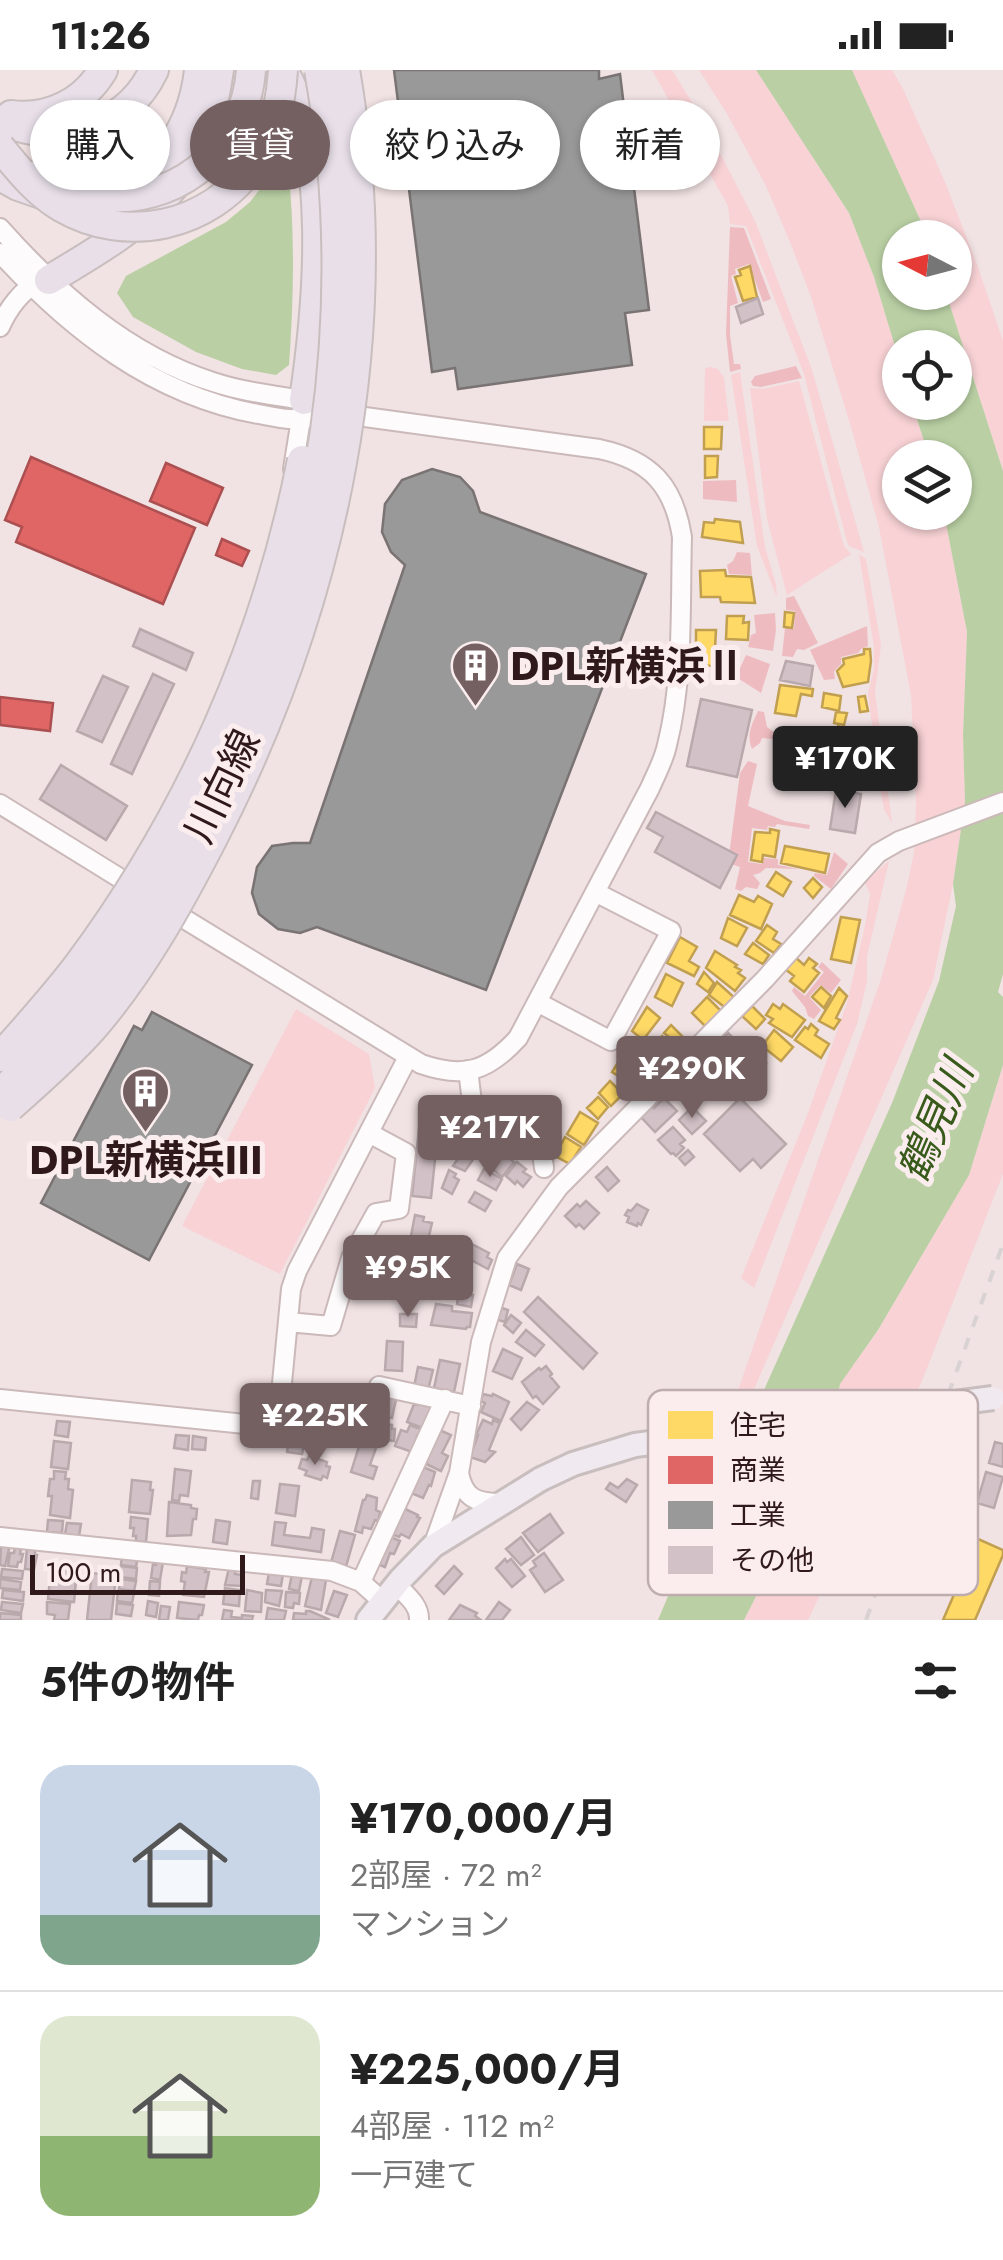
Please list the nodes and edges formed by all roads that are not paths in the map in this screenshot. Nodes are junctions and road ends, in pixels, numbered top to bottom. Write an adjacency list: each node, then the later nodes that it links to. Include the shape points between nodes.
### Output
1 (103, 70): 15 (highway, via 64,107)
2 (154, 70): 15 (highway, via 126,108 96,125 45,133)
3 (199, 70): 11 (highway)
4 (219, 70): 12 (highway)
5 (251, 70): 17 (highway, bridge, via 245,104 218,152 159,191 112,198 87,194 38,176)
6 (283, 70): 17 (highway, bridge, via 276,118 253,165 216,202 166,224 110,226 84,218 38,190); 25 (highway, via 301,108 313,177 316,276)
7 (298, 70): 13 (highway)
8 (307, 70): 14 (highway)
9 (323, 70): 26 (highway, via 335,125 342,227); 37 (highway, bridge, via 335,328 316,489 280,626 234,748 166,880 99,981)
10 (346, 70): 39 (highway, bridge, via 361,218 357,350 336,498 292,659 227,812 168,921 93,1027)
11 (199, 100)
12 (206, 100)
13 (304, 100)
14 (310, 100)
15 (0, 117)
16 (190, 124): 19 (highway, via 138,181 101,198 57,198)
17 (0, 147)
18 (190, 163): 23 (highway, via 148,215)
19 (0, 176)
20 (320, 190): 34 (highway, bridge, via 323,272 306,437 255,636 216,732 138,877 77,966)
21 (0, 228): 23 (street)
22 (0, 253): 23 (street)
23 (39, 283): 24 (street); 25 (street, via 180,370)
24 (0, 327)
25 (303, 410): 26 (street); 29 (street, 川向線, via 273,553 232,678 186,778)
26 (334, 412): 30 (street, via 617,452 646,467 670,492 682,538 674,714 650,788); 31 (street, 川向線, via 311,543 265,694 215,807)
27 (1003, 802): 46 (street, via 878,853 765,979 559,1187 507,1258 481,1342)
28 (0, 804): 29 (street)
29 (126, 882): 31 (street); 33 (street, 川向線, via 73,961)
30 (595, 892): 32 (street); 32 (street, via 672,931 611,1041)
31 (160, 904): 35 (street); 38 (street, 川向線, via 106,986)
32 (537, 1002): 36 (street, via 501,1056)
33 (0, 1046)
34 (0, 1057)
35 (408, 1057): 36 (street, via 436,1069); 40 (street)
36 (468, 1070): 41 (street, via 472,1102 536,1137)
37 (0, 1094)
38 (0, 1106)
39 (0, 1116)
40 (368, 1133): 42 (street, via 296,1271); 42 (street, via 406,1153 399,1209 376,1213 351,1258 331,1326)
41 (544, 1168)
42 (288, 1322): 44 (street, via 280,1404 255,1425)
43 (379, 1386): 45 (street)
44 (0, 1399)
45 (445, 1399): 46 (street); 52 (street)
46 (471, 1406): 48 (street)
47 (648, 1443): 49 (main road, bridge, via 573,1464)
48 (459, 1473): 49 (street, via 470,1496); 51 (street)
49 (500, 1502): 51 (main road)
50 (0, 1537): 52 (street, via 332,1572)
51 (433, 1546): 53 (main road)
52 (361, 1582): 53 (street)
53 (382, 1602): 54 (street, via 416,1606)
54 (419, 1620)

